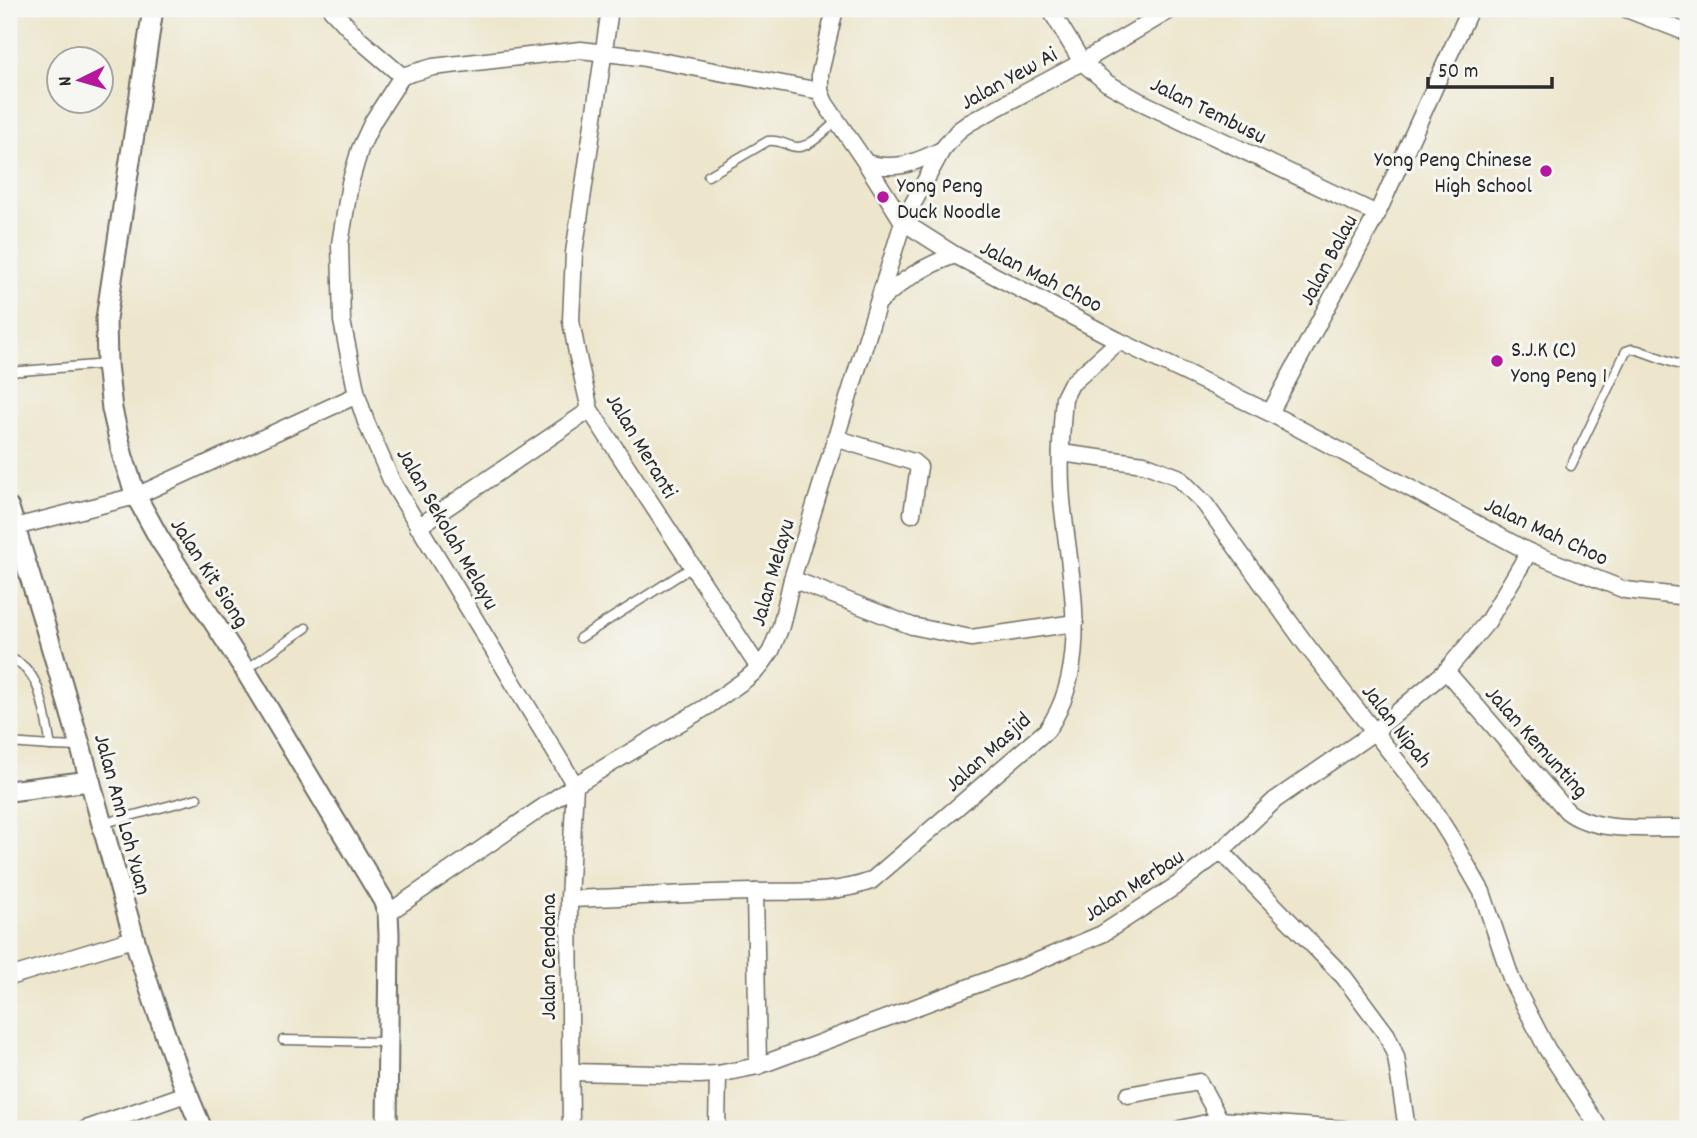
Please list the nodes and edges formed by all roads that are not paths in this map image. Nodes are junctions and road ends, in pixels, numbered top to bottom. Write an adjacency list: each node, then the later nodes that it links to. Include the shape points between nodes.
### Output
1 (153, 9): 23 (street, Jalan Kit Siong, via 106,319)
2 (331, 9): 12 (street)
3 (610, 9): 10 (street, Jalan Meranti)
4 (835, 9): 13 (street)
5 (1051, 9): 11 (street, Jalan Tembusu)
6 (1172, 9): 11 (street, Jalan Yew Ai)
7 (1470, 9): 18 (street, Jalan Balau)
8 (1626, 9): 9 (street)
9 (1688, 33)
10 (604, 51): 12 (street, via 433,67); 13 (street); 27 (street, Jalan Meranti, via 571,287 571,321)
11 (1082, 62): 15 (street, Jalan Yew Ai, via 969,123); 18 (street, Jalan Tembusu, via 1139,101)
12 (402, 76): 26 (street, Jalan Sekolah Melayu, via 360,149 344,211 342,321)
13 (820, 91): 14 (street, Jalan Mah Choo)
14 (837, 121): 16 (street, Jalan Mah Choo); 17 (lane, via 806,145 768,141)
15 (942, 150): 16 (street, via 899,167); 19 (street, Jalan Yew Ai)
16 (866, 163): 19 (street, Jalan Mah Choo)
17 (708, 176)
18 (1377, 214): 28 (street, Jalan Balau)
19 (903, 222): 20 (street, Jalan Mah Choo); 21 (street, Jalan Melayu)
20 (954, 255): 21 (street, via 919,269); 22 (street, Jalan Mah Choo)
21 (877, 304): 29 (street, Jalan Melayu)
22 (1119, 341): 28 (street, Jalan Mah Choo); 30 (street, Jalan Masjid, via 1070,384 1064,398)
23 (107, 363): 25 (lane); 32 (street, Jalan Kit Siong, via 112,409)
24 (1688, 368): 31 (lane, via 1638,350 1626,352)
25 (9, 372)
26 (357, 395): 32 (street); 36 (street, Jalan Sekolah Melayu, via 392,482)
27 (590, 410): 36 (street); 38 (street, Jalan Meranti)
28 (1270, 413): 37 (street, Jalan Mah Choo)
29 (835, 438): 34 (street, via 919,467); 39 (street, Jalan Melayu)
30 (1061, 453): 41 (street, Jalan Masjid); 48 (street, Jalan Nipah, via 1144,464 1178,477 1205,504)
31 (1571, 466)
32 (136, 496): 35 (street); 46 (street, Jalan Kit Siong)
33 (9, 508): 35 (street, Jalan Ann Loh Yuan)
34 (912, 514)
35 (15, 527): 51 (street, Jalan Ann Loh Yuan)
36 (418, 527): 53 (street, Jalan Sekolah Melayu)
37 (1529, 552): 40 (street, Jalan Mah Choo, via 1625,590); 47 (street, Jalan Merbau, via 1488,621)
38 (692, 567): 43 (lane); 45 (street, Jalan Meranti)
39 (792, 579): 41 (street, via 912,626 971,638); 45 (street, Jalan Melayu, via 781,626)
40 (1688, 597)
41 (1075, 623): 59 (street, Jalan Masjid, via 1071,671 1060,713 1047,730 887,869 852,888)
42 (306, 628): 46 (lane)
43 (580, 638)
44 (9, 658): 50 (lane, via 31,672)
45 (759, 668): 53 (street, Jalan Melayu, via 708,706)
46 (245, 670): 61 (street, Jalan Kit Siong)
47 (1446, 671): 48 (street, Jalan Merbau); 57 (street, Jalan Kemunting, via 1578,820 1596,825)
48 (1374, 732): 58 (street, Jalan Merbau, via 1275,800); 80 (street, Jalan Nipah, via 1426,798 1482,892 1513,981 1547,1049)
49 (9, 743): 50 (lane)
50 (51, 746): 51 (lane)
51 (80, 747): 52 (street, Jalan Ann Loh Yuan)
52 (90, 781): 54 (street); 56 (street, Jalan Ann Loh Yuan)
53 (575, 785): 60 (street, Jalan Cendana); 61 (street, Jalan Melayu)
54 (9, 791)
55 (197, 798): 56 (lane)
56 (101, 824): 62 (street, Jalan Ann Loh Yuan)
57 (1688, 828)
58 (1221, 851): 66 (street, Jalan Merbau, via 1102,934); 79 (street, via 1344,976 1387,1035 1396,1057)
59 (755, 892): 60 (street, Jalan Masjid); 66 (street)
60 (569, 899): 67 (street, Jalan Cendana)
61 (388, 914): 65 (street, Jalan Kit Siong)
62 (133, 939): 63 (street); 69 (street, Jalan Ann Loh Yuan)
63 (9, 977)
64 (283, 1040): 65 (lane)
65 (387, 1042): 74 (street, Jalan Kit Siong)
66 (758, 1066): 68 (street, Jalan Merbau)
67 (571, 1072): 68 (street, Jalan Merbau); 75 (street, Jalan Cendana)
68 (718, 1074): 76 (street)
69 (186, 1094): 72 (street); 73 (street, Jalan Ann Loh Yuan)
70 (1128, 1095): 71 (street, via 1199,1082)
71 (1220, 1120): 77 (street); 78 (street)
72 (86, 1129)
73 (202, 1129)
74 (387, 1129)
75 (571, 1129)
76 (716, 1129)
77 (1180, 1129)
78 (1344, 1129)
79 (1407, 1129)
80 (1600, 1129)

